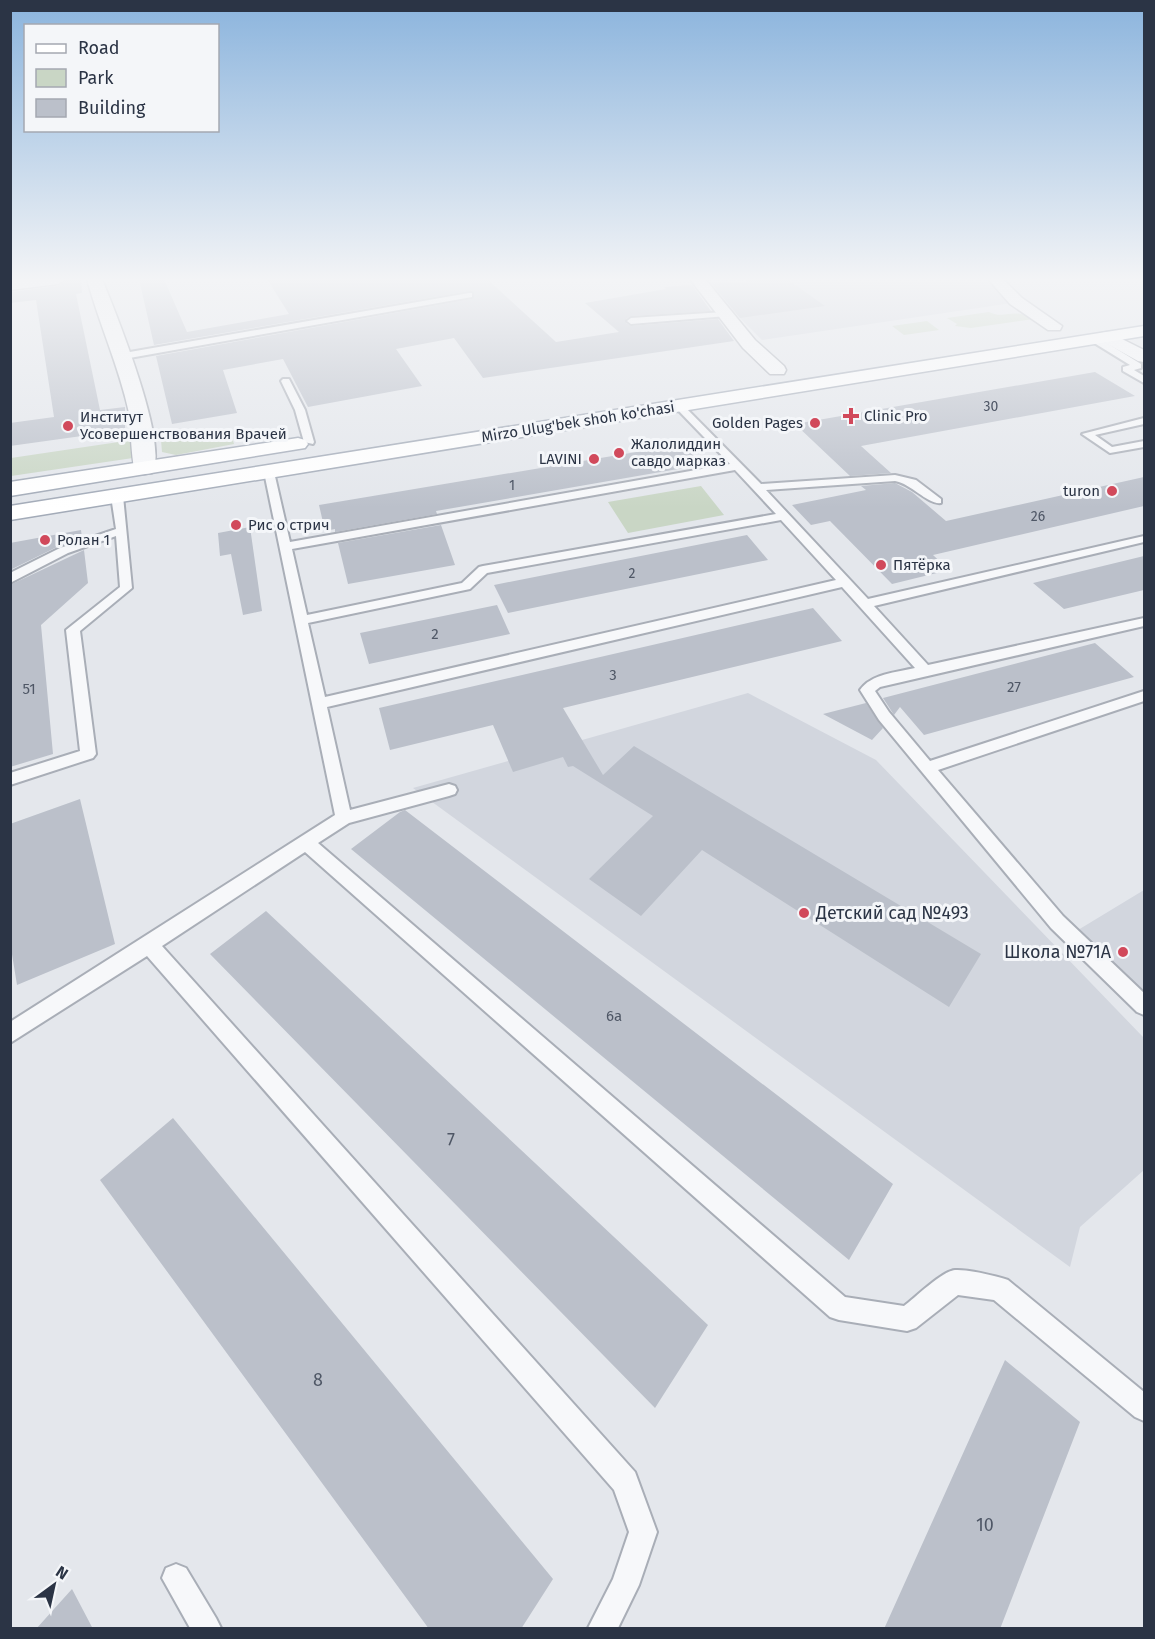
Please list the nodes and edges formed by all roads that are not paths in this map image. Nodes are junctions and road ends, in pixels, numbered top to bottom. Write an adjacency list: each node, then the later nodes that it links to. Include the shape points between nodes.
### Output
1 (762, 355): 6 (street)
2 (992, 355): 11 (main road, Mirzo Ulug'bek shoh ko'chasi)
3 (1124, 355): 8 (lane, via 1138,366 1126,369)
4 (124, 356): 17 (street, via 145,438)
5 (799, 366): 6 (main road)
6 (777, 369): 7 (main road)
7 (754, 373)
8 (1144, 380)
9 (286, 381): 14 (lane)
10 (663, 387): 11 (main road)
11 (679, 406): 16 (lane); 18 (main road, Mirzo Ulug'bek shoh ko'chasi)
12 (1144, 421): 15 (lane, via 1087,434 1110,450)
13 (333, 439): 14 (main road)
14 (309, 442): 17 (main road)
15 (1144, 444)
16 (738, 466): 19 (lane); 27 (lane)
17 (144, 468): 20 (main road)
18 (269, 472): 21 (main road, Mirzo Ulug'bek shoh ko'chasi); 27 (lane)
19 (759, 488): 22 (lane, via 903,479); 24 (lane)
20 (10, 489)
21 (117, 496): 23 (main road, Mirzo Ulug'bek shoh ko'chasi); 25 (lane)
22 (937, 501)
23 (10, 513)
24 (785, 516): 29 (lane); 31 (lane, via 483,570 466,586)
25 (122, 531): 28 (lane, via 73,547); 39 (lane, via 126,588 74,630 88,754)
26 (1144, 539): 30 (lane)
27 (284, 547): 31 (lane)
28 (10, 579)
29 (846, 582): 30 (lane); 37 (lane)
30 (865, 604): 35 (lane)
31 (300, 621): 37 (lane)
32 (1144, 622): 33 (lane)
33 (1128, 625): 34 (lane); 35 (lane)
34 (1144, 637)
35 (925, 670): 38 (lane, via 875,683 867,690)
36 (1144, 696): 38 (lane)
37 (318, 704): 41 (lane)
38 (928, 767): 44 (lane, via 1058,922)
39 (10, 779)
40 (449, 790): 41 (lane)
41 (344, 818): 42 (lane)
42 (306, 844): 43 (lane); 46 (lane, via 839,1308 907,1319 955,1282 999,1289)
43 (149, 945): 45 (lane); 49 (lane, via 625,1482 643,1532 625,1585)
44 (1144, 1006)
45 (10, 1034)
46 (1144, 1408)
47 (176, 1578): 48 (lane)
48 (206, 1629)
49 (603, 1629)

